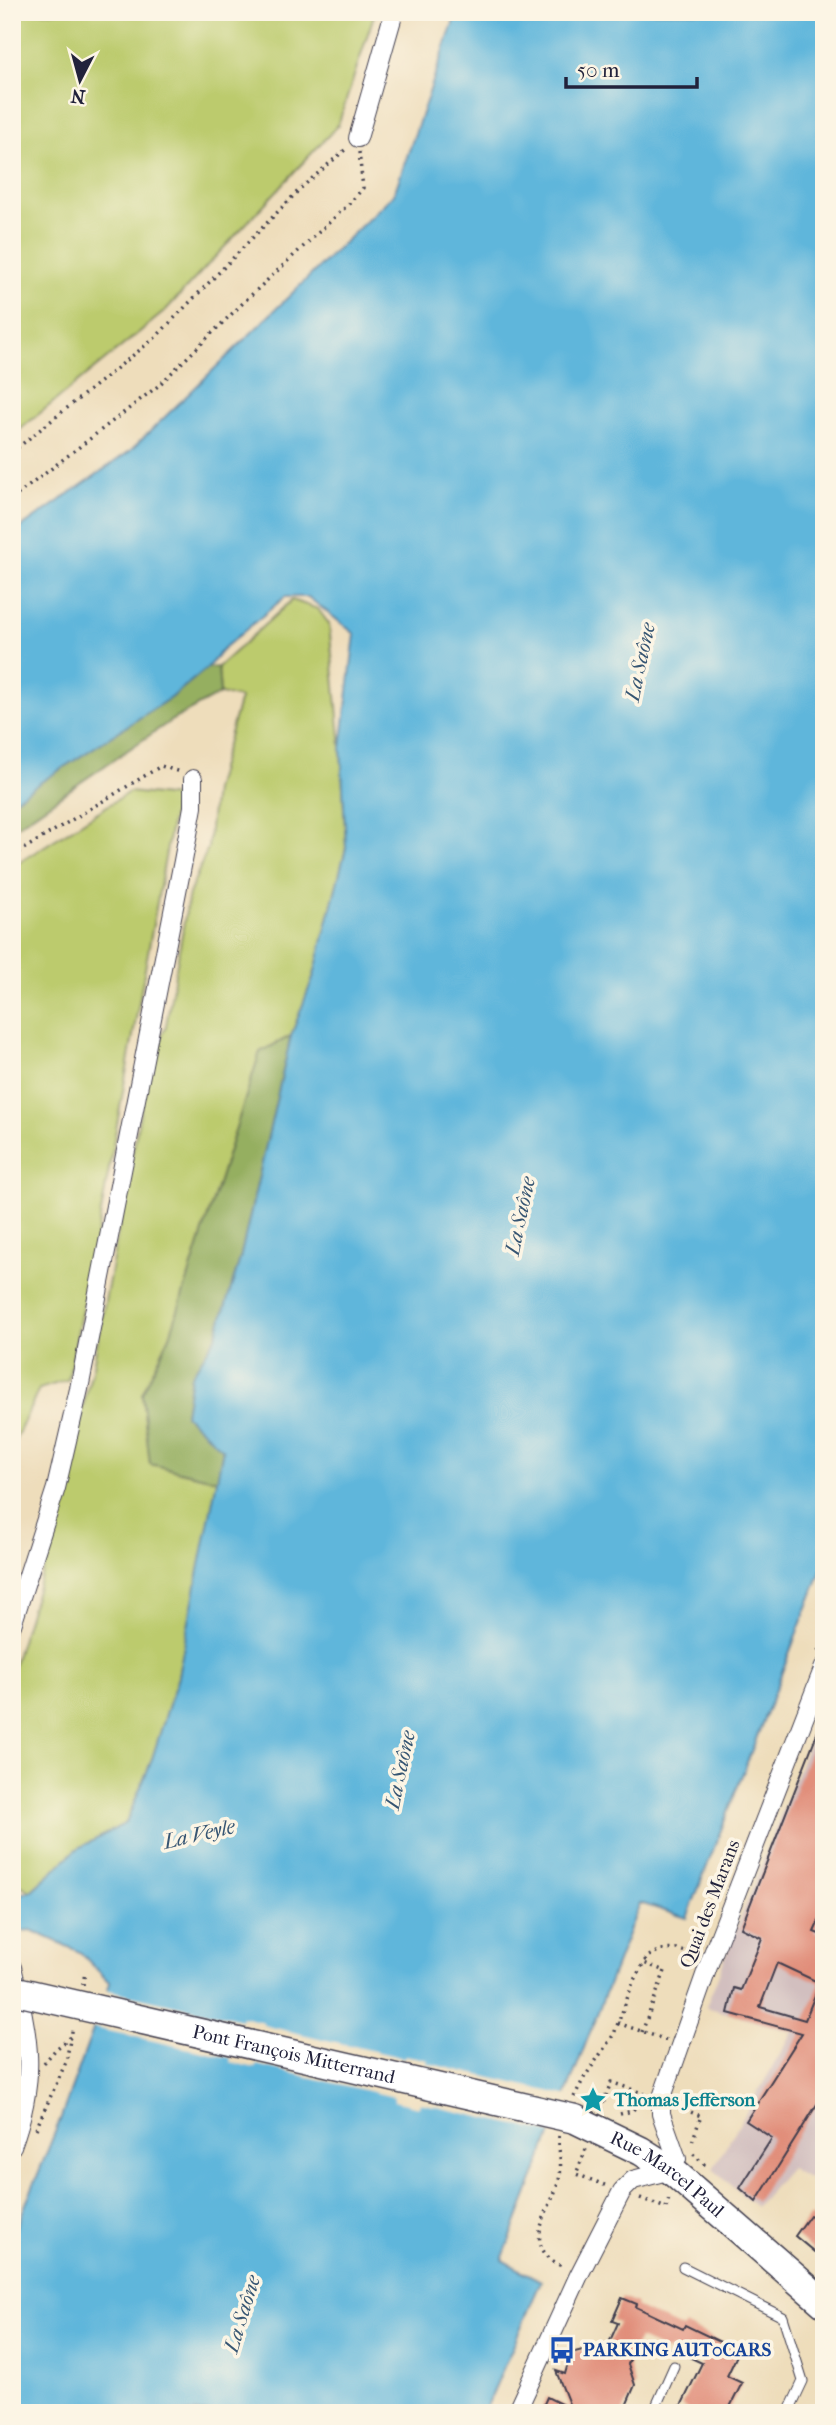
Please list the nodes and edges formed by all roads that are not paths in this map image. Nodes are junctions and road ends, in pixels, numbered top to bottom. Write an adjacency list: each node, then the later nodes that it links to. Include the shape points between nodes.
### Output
1 (394, 12): 2 (street)
2 (358, 138)
3 (193, 779): 4 (street, via 183,861 79,1390 56,1488)
4 (12, 1625)
5 (824, 1667): 10 (street, Quai des Marans, via 661,2100)
6 (12, 1967): 9 (street, via 30,2065)
7 (12, 1990): 8 (main road, Pont François Mitterrand, bridge)
8 (579, 2121): 10 (main road, Rue Marcel Paul, via 631,2133 658,2146)
9 (15, 2138)
10 (674, 2164): 12 (main road, Rue Marcel Paul); 13 (main road, Rue Marcel Paul); 15 (street, via 633,2180 622,2191)
11 (683, 2267): 17 (lane, via 783,2317 803,2381)
12 (824, 2286)
13 (824, 2303)
14 (674, 2366): 16 (lane)
15 (516, 2413)
16 (653, 2413)
17 (788, 2413)

